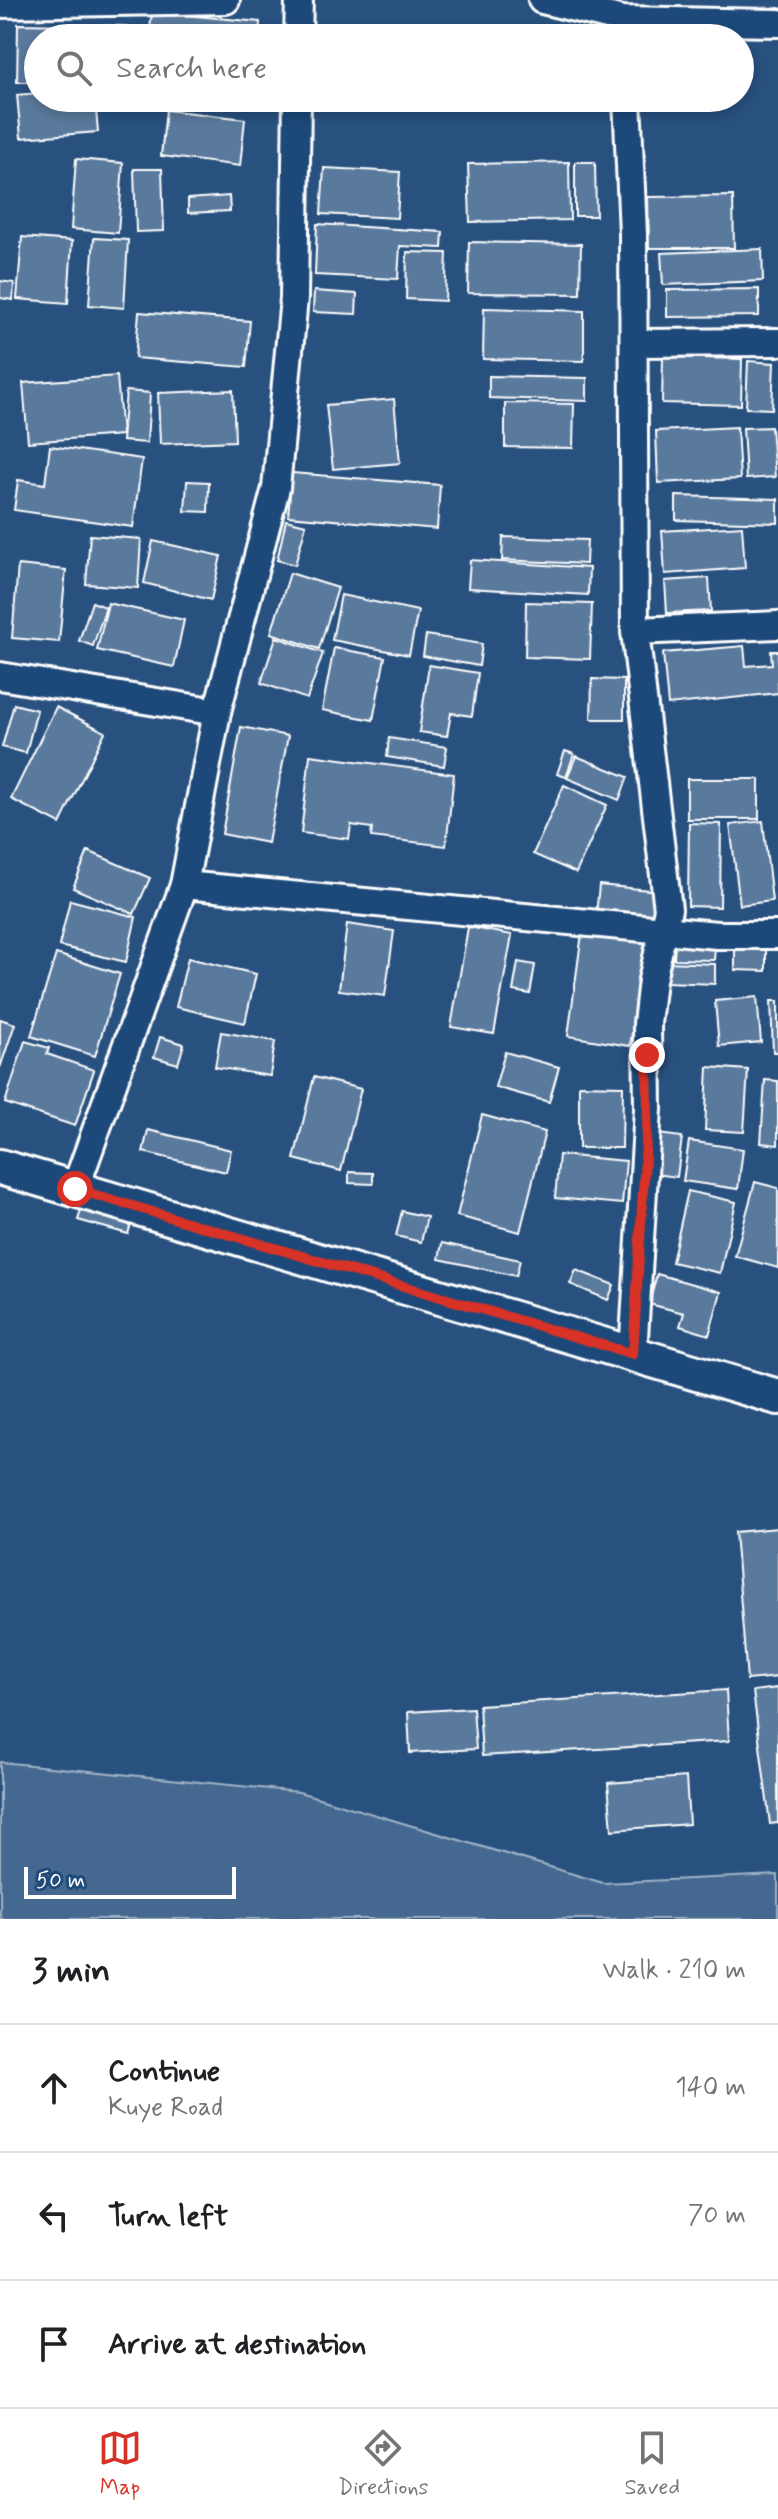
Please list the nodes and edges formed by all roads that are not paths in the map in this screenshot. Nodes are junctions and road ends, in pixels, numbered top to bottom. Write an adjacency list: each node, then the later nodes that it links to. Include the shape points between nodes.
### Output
1 (226, 0): 4 (street)
2 (299, 0): 6 (street)
3 (542, 0): 7 (street)
4 (0, 4)
5 (778, 23): 8 (street)
6 (298, 24)
7 (610, 24)
8 (752, 24)
9 (297, 112): 16 (street, via 294,298 276,488)
10 (627, 112): 12 (street)
11 (778, 342): 12 (street)
12 (634, 343): 14 (street)
13 (778, 625): 14 (street)
14 (635, 631): 18 (street, via 668,909)
15 (0, 676): 16 (street)
16 (217, 712): 17 (street)
17 (184, 885): 18 (street); 21 (street)
18 (666, 930): 19 (street); 22 (street, via 647,1024 648,1109)
19 (778, 935)
20 (0, 1167): 21 (street)
21 (75, 1189): 22 (street)
22 (633, 1354): 23 (street)
23 (778, 1397)

